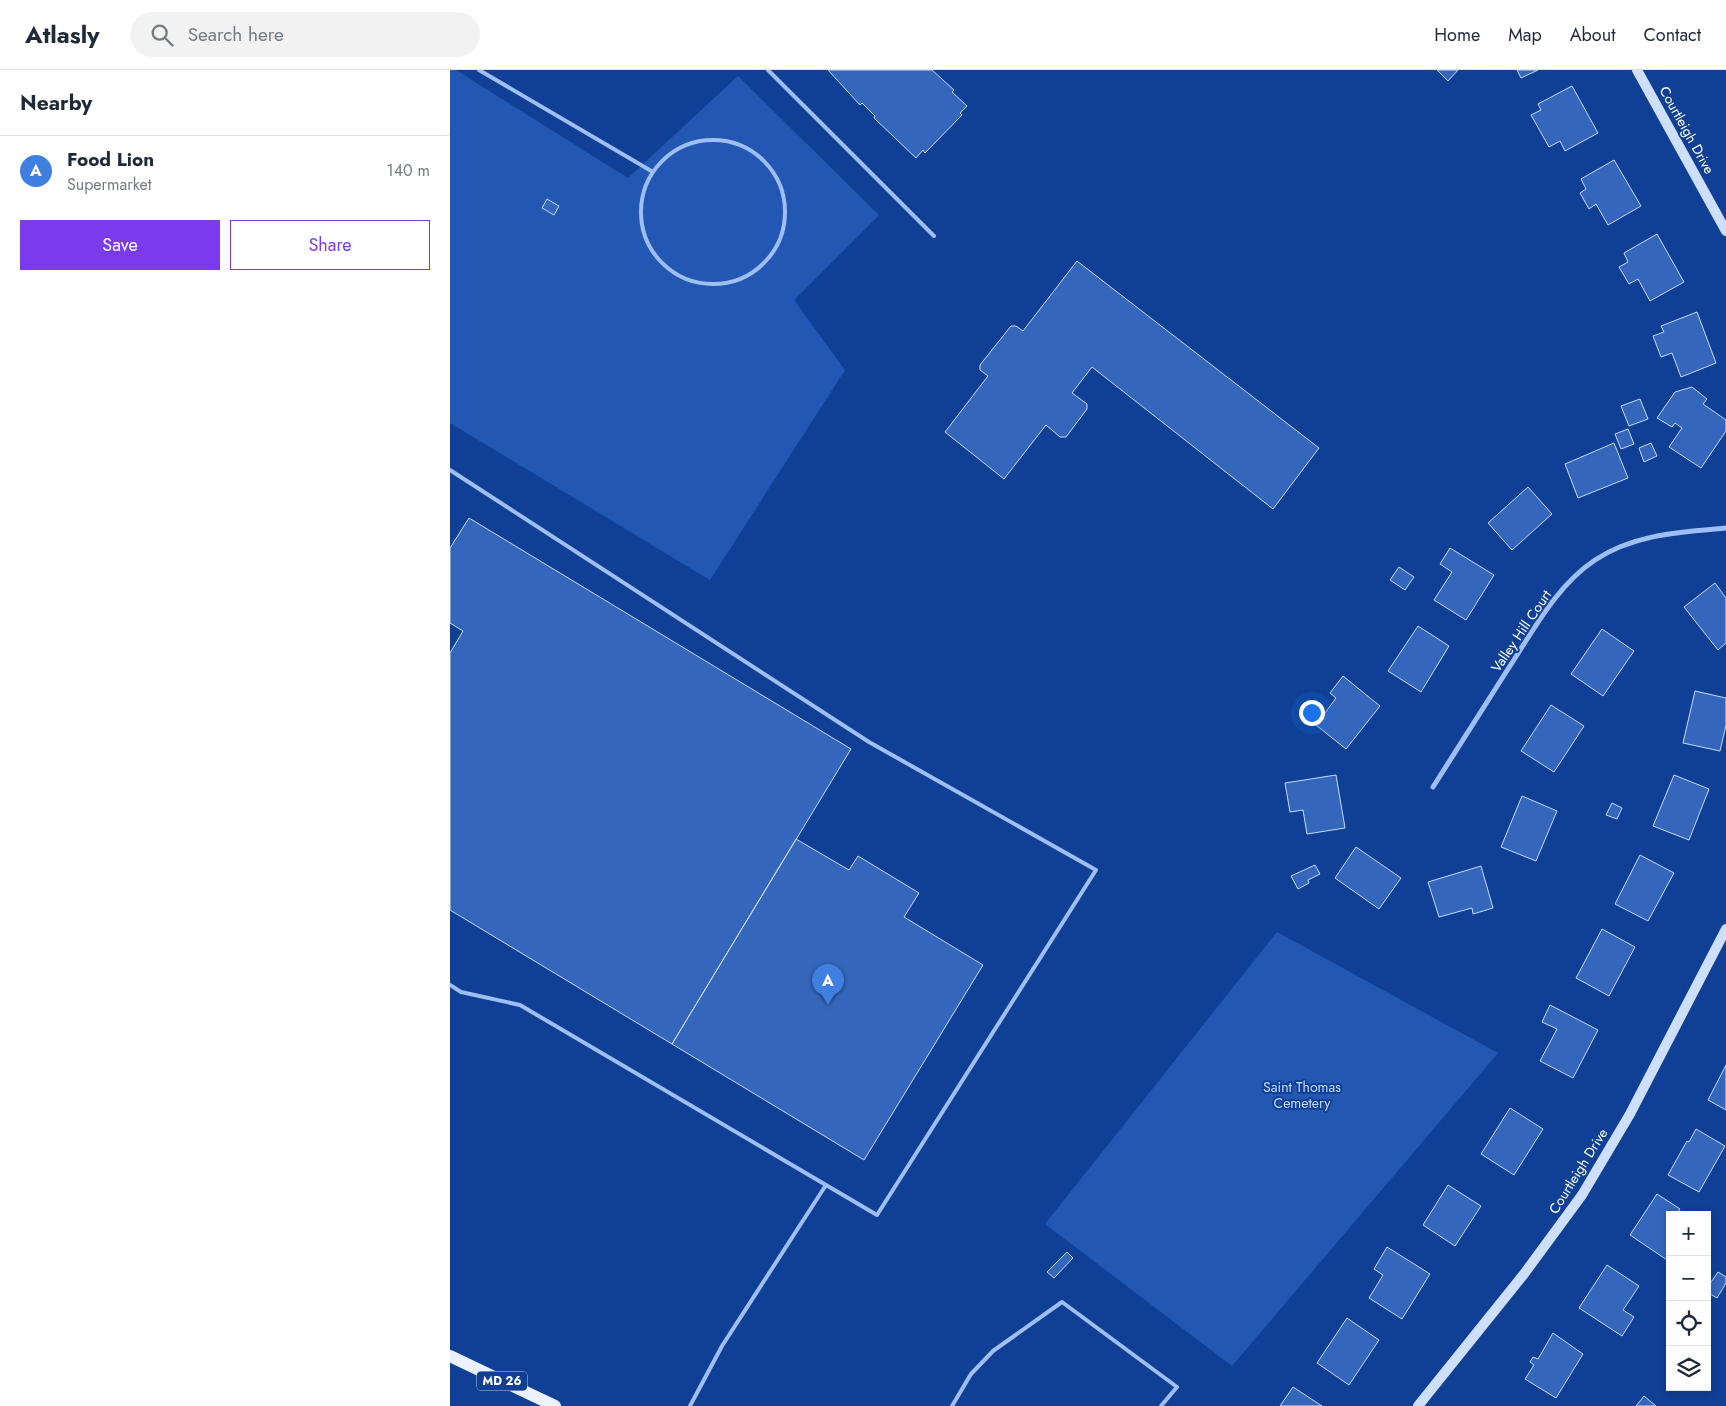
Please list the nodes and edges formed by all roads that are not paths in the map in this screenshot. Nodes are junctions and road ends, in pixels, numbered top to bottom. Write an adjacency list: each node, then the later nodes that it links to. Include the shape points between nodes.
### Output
1 (479, 70): 4 (lane)
2 (768, 70): 6 (lane)
3 (1637, 70): 5 (street, Courtleigh Drive)
4 (653, 172): 4 (lane, via 644,190 641,216 646,238 657,257 672,271 689,280 715,284 736,280 756,270 771,256 786,216 784,196 763,159 744,147 723,140 702,140 684,146)
5 (1726, 231)
6 (934, 236)
7 (450, 470): 12 (lane, via 869,742 1096,870 877,1215)
8 (1726, 528): 9 (street, Valley Hill Court, via 1676,532 1635,541 1595,560 1570,581 1547,609)
9 (1433, 787)
10 (1726, 929): 18 (street, Courtleigh Drive, via 1630,1114 1582,1195 1524,1274)
11 (450, 985): 12 (lane, via 461,992 520,1005)
12 (826, 1185): 15 (lane, via 722,1346)
13 (450, 1356): 14 (main road, MD 26)
14 (554, 1406)
15 (690, 1406)
16 (952, 1406): 17 (lane, via 971,1374 993,1351 1062,1302 1178,1387)
17 (1161, 1406)
18 (1418, 1406)

